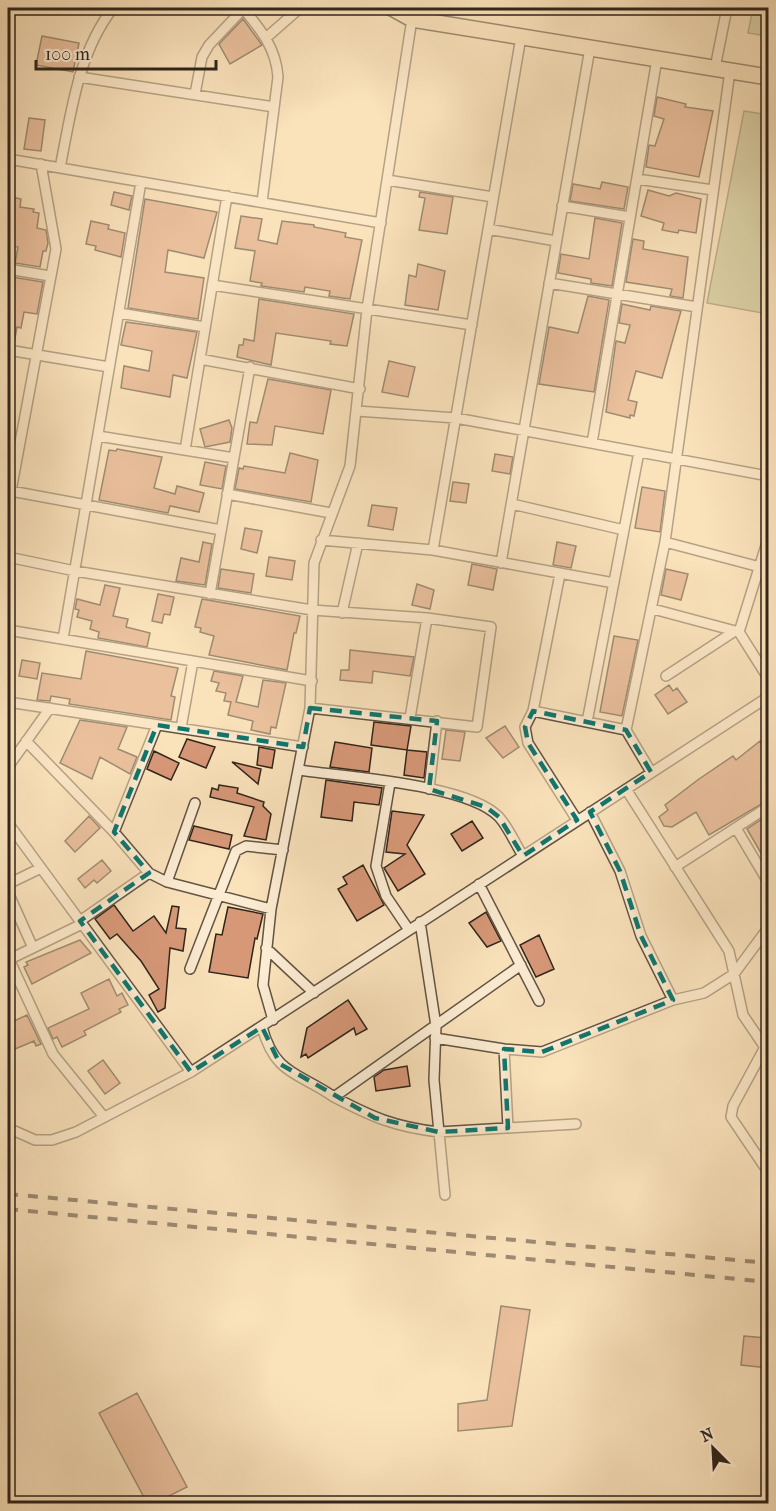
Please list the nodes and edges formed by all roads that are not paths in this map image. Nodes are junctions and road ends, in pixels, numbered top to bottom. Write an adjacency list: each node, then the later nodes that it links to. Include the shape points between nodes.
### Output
1 (112, 8): 12 (street, via 95,33)
2 (243, 8): 7 (street); 14 (street, via 202,57)
3 (300, 8): 7 (street)
4 (392, 8): 6 (main road)
5 (727, 8): 11 (street)
6 (412, 19): 8 (main road); 20 (street)
7 (267, 37): 15 (street, via 277,64)
8 (521, 37): 9 (main road); 24 (street)
9 (590, 48): 10 (main road); 26 (street)
10 (657, 59): 11 (main road); 19 (street)
11 (722, 69): 13 (main road); 22 (street)
12 (79, 77): 14 (street); 18 (street)
13 (768, 77)
14 (195, 94): 15 (street)
15 (274, 107): 25 (street)
16 (8, 159): 17 (street)
17 (42, 164): 18 (street); 32 (street, via 56,249)
18 (60, 168): 21 (street)
19 (637, 179): 22 (street); 27 (street)
20 (387, 180): 24 (street); 28 (street)
21 (141, 182): 23 (street); 38 (street)
22 (713, 190): 36 (street)
23 (227, 196): 25 (street); 34 (street)
24 (493, 197): 29 (street)
25 (262, 202): 28 (street)
26 (562, 206): 27 (street); 30 (street)
27 (630, 217): 35 (street)
28 (381, 223): 37 (street)
29 (488, 229): 30 (street); 39 (street)
30 (556, 240): 33 (street)
31 (8, 268): 32 (street)
32 (50, 276): 42 (street)
33 (549, 283): 35 (street); 49 (street)
34 (212, 285): 37 (street); 40 (street)
35 (617, 293): 36 (street); 51 (street)
36 (697, 308): 55 (street)
37 (367, 309): 39 (street); 46 (street)
38 (119, 313): 40 (street); 44 (street)
39 (472, 325): 48 (street)
40 (206, 327): 43 (street)
41 (8, 350): 42 (street)
42 (36, 356): 44 (street); 57 (street)
43 (200, 359): 45 (street); 52 (street)
44 (110, 367): 50 (street)
45 (250, 367): 46 (street); 54 (street)
46 (360, 389): 47 (street)
47 (357, 411): 48 (street); 61 (street, via 350,466)
48 (456, 418): 49 (street); 68 (street)
49 (524, 430): 51 (street); 59 (street)
50 (98, 436): 52 (street); 60 (street)
51 (592, 443): 53 (street)
52 (185, 450): 54 (street)
53 (639, 452): 55 (street); 63 (street)
54 (234, 458): 58 (street)
55 (677, 459): 56 (street); 66 (street)
56 (768, 476)
57 (9, 493): 60 (street)
58 (228, 494): 61 (street); 62 (street)
59 (512, 504): 63 (street); 70 (street)
60 (86, 505): 62 (street); 72 (street)
61 (331, 513): 65 (street)
62 (222, 530): 75 (street)
63 (624, 530): 74 (street)
64 (768, 539): 71 (street)
65 (321, 540): 67 (street); 77 (street, via 314,563)
66 (665, 542): 71 (street); 76 (street)
67 (358, 543): 68 (street); 78 (street)
68 (433, 550): 70 (street)
69 (8, 556): 72 (street)
70 (501, 563): 73 (street)
71 (760, 567): 81 (street)
72 (75, 571): 75 (street); 82 (street)
73 (560, 574): 74 (street); 91 (street)
74 (614, 584): 94 (street)
75 (210, 594): 77 (street)
76 (653, 609): 81 (street); 97 (street)
77 (312, 610): 78 (street); 86 (street)
78 (342, 613): 79 (street)
79 (427, 618): 92 (street); 93 (street, via 491,627 477,727)
80 (8, 630): 82 (street)
81 (737, 632): 84 (street); 85 (street)
82 (63, 639): 83 (street)
83 (193, 661): 86 (street); 96 (street)
84 (666, 676)
85 (768, 678)
86 (312, 681): 90 (street)
87 (768, 697): 102 (street)
88 (8, 702): 89 (street)
89 (50, 708): 95 (street); 98 (street)
90 (310, 708): 92 (street); 99 (street)
91 (533, 711): 94 (street); 109 (street, via 525,727 528,743)
92 (410, 718): 93 (street)
93 (437, 721): 104 (street)
94 (587, 722): 97 (street)
95 (157, 724): 96 (street); 112 (street)
96 (181, 728): 99 (street)
97 (626, 730): 102 (street)
98 (26, 741): 100 (street); 112 (street)
99 (303, 747): 101 (street)
100 (8, 767)
101 (299, 770): 103 (street); 113 (street)
102 (651, 772): 105 (street)
103 (390, 783): 104 (street); 128 (street, via 376,866 386,896)
104 (429, 789): 114 (street, via 486,807 499,817)
105 (626, 789): 108 (street); 115 (street)
106 (195, 803): 118 (street)
107 (768, 807): 111 (street)
108 (590, 812): 109 (street); 136 (street, via 620,871 641,936)
109 (577, 820): 114 (street)
110 (8, 823): 116 (street)
111 (736, 828): 115 (street); 119 (street)
112 (114, 832): 117 (street)
113 (283, 850): 123 (street, via 239,848); 124 (street)
114 (523, 856): 121 (street)
115 (675, 867): 134 (street, via 729,951)
116 (41, 868): 120 (street); 126 (street)
117 (148, 873): 118 (street); 126 (street)
118 (167, 882): 123 (street)
119 (768, 882)
120 (8, 884)
121 (480, 884): 125 (street); 132 (street)
122 (8, 892): 129 (street)
123 (218, 895): 124 (street); 133 (street)
124 (272, 909): 130 (street)
125 (420, 922): 128 (street); 139 (street)
126 (81, 923): 129 (street); 144 (street)
127 (768, 928): 134 (street)
128 (409, 930): 135 (street)
129 (33, 948): 131 (street)
130 (266, 948): 135 (street); 138 (street, via 262,985)
131 (8, 959): 146 (street, via 53,1054)
132 (521, 965): 137 (street); 139 (street)
133 (190, 969)
134 (734, 974): 136 (street, via 704,993); 143 (street, via 743,1015)
135 (314, 993): 138 (street)
136 (673, 1000): 142 (street, via 542,1052)
137 (539, 1001)
138 (273, 1020): 140 (street)
139 (436, 1026): 141 (street); 145 (street)
140 (262, 1027): 144 (street); 145 (street, via 272,1056 280,1065)
141 (435, 1038): 142 (street); 150 (street)
142 (504, 1049): 149 (street)
143 (767, 1049): 151 (street, via 733,1106 731,1117)
144 (191, 1072): 146 (street)
145 (334, 1097): 150 (street, via 396,1126)
146 (104, 1117): 148 (street, via 52,1140 35,1140)
147 (576, 1124): 149 (street)
148 (8, 1128)
149 (508, 1128): 150 (street)
150 (439, 1132): 152 (street)
151 (768, 1172)
152 (445, 1195)

